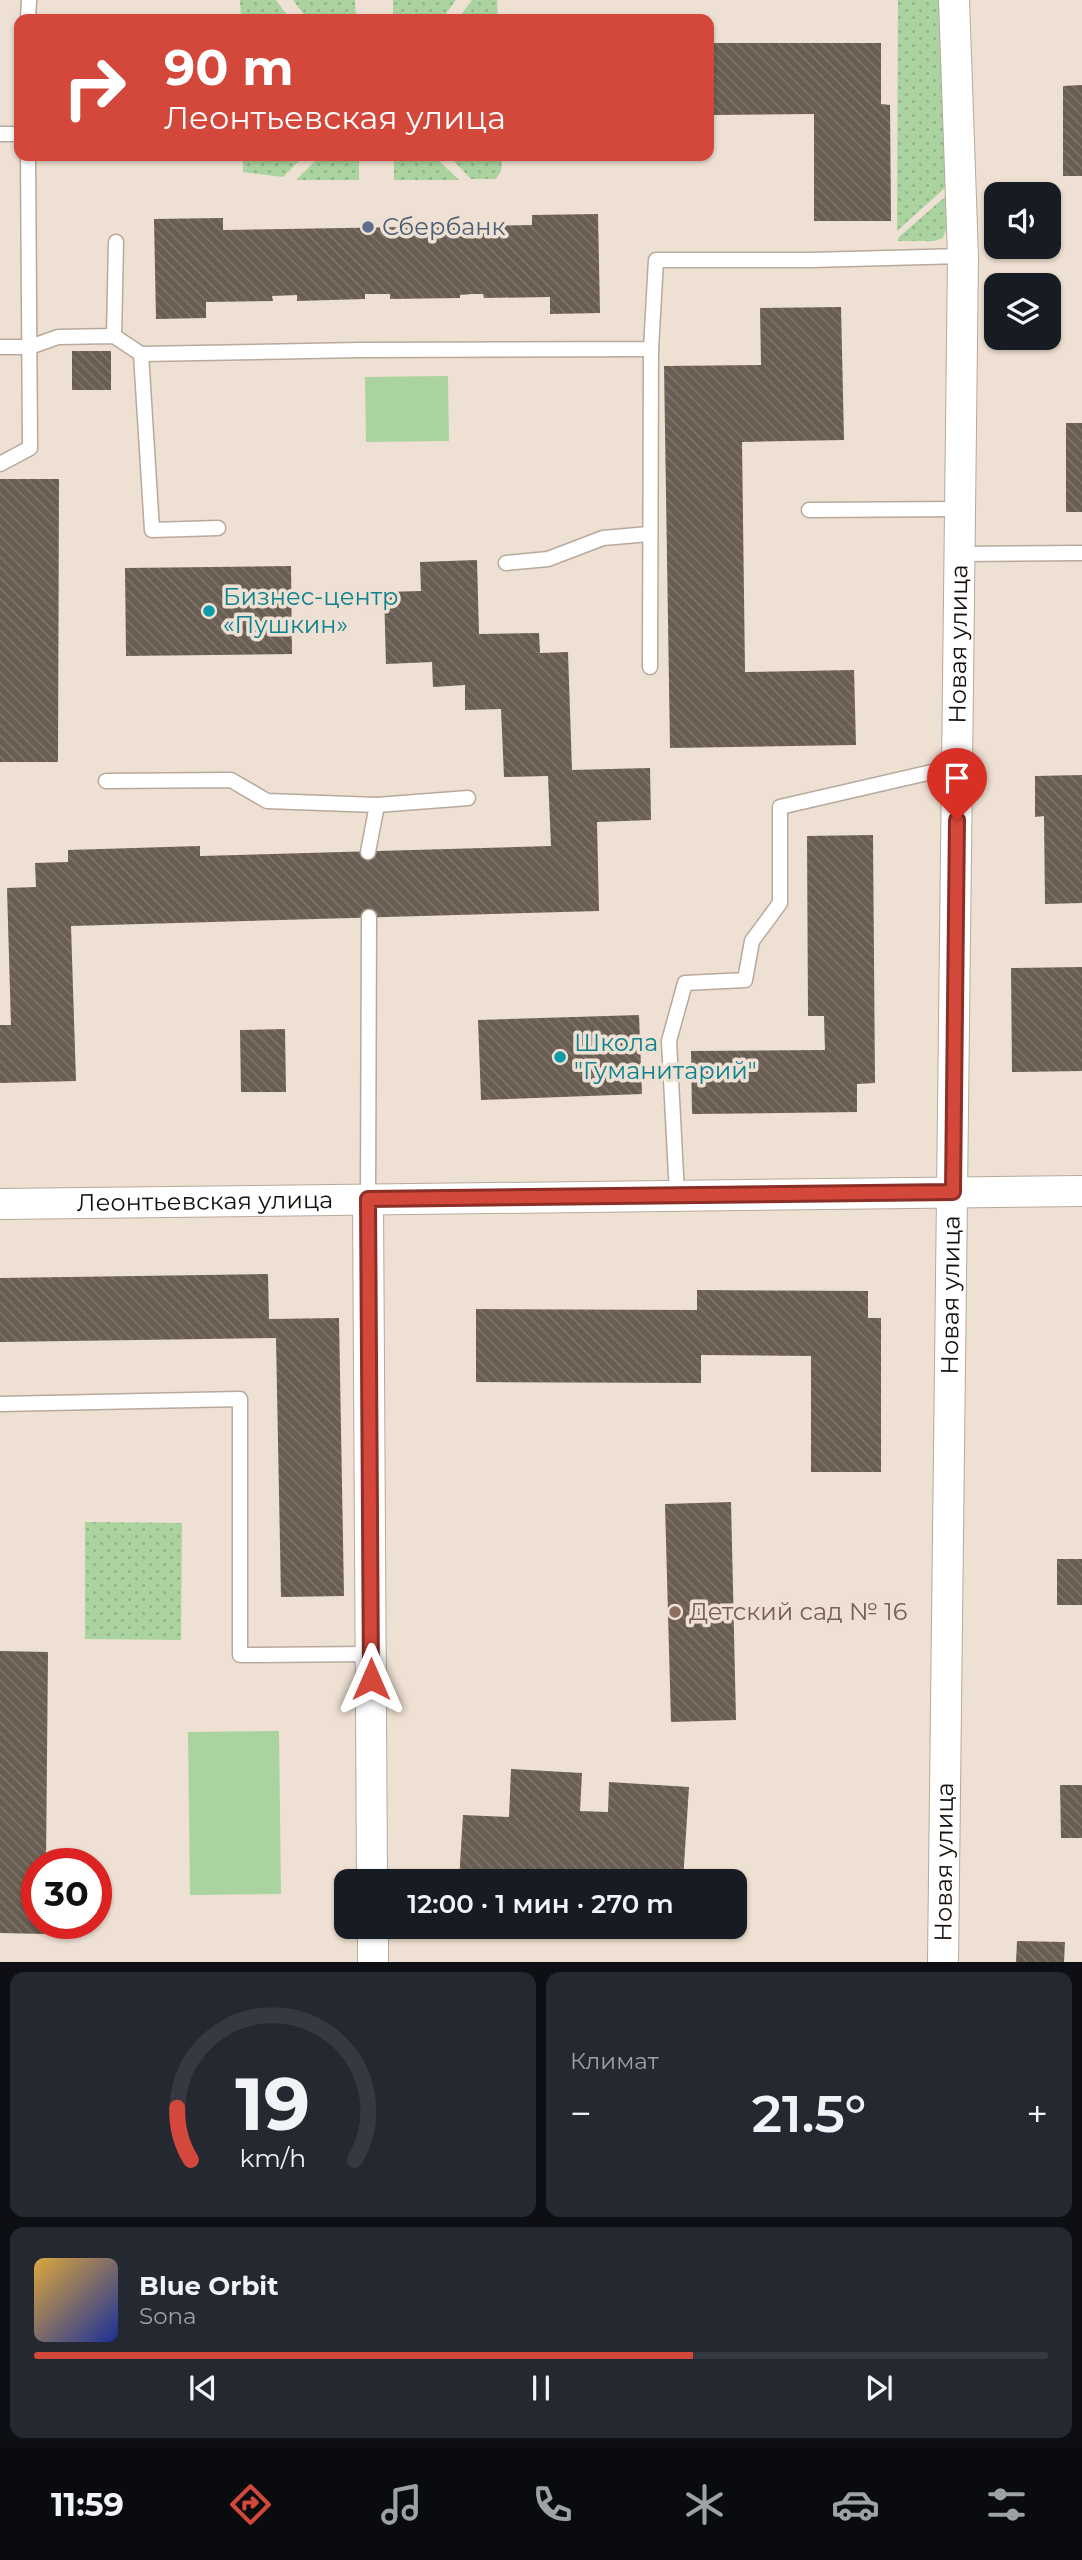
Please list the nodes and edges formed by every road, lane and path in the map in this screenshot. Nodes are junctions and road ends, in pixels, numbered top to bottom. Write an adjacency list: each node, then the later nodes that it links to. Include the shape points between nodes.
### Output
1 (954, 0): 4 (street, Новая улица)
2 (28, 161): 6 (lane)
3 (116, 242): 5 (lane)
4 (963, 256): 8 (lane, via 656,260); 11 (street, Новая улица)
5 (114, 336): 6 (lane, via 58,337); 9 (lane)
6 (30, 347): 7 (lane); 10 (lane, via 30,449)
7 (0, 348)
8 (651, 349): 9 (lane); 14 (lane)
9 (141, 354): 13 (lane, via 152,530)
10 (0, 464)
11 (961, 509): 12 (lane); 16 (street, Новая улица)
12 (809, 510)
13 (218, 528)
14 (649, 534): 17 (lane, via 603,538 548,559); 18 (lane)
15 (1082, 553): 16 (lane)
16 (961, 554): 19 (street, Новая улица)
17 (506, 563)
18 (650, 667)
19 (958, 766): 26 (street, Новая улица); 27 (lane, via 780,807 780,903 752,941 746,980 685,983 669,1041)
20 (106, 781): 22 (lane, via 231,780 267,802)
21 (468, 798): 22 (lane)
22 (377, 805): 23 (lane)
23 (368, 852)
24 (369, 917): 28 (lane)
25 (1082, 1191): 26 (street, Леонтьевская улица)
26 (953, 1192): 27 (street, Леонтьевская улица); 35 (street, Новая улица)
27 (677, 1195): 28 (street, Леонтьевская улица)
28 (368, 1199): 29 (street, Леонтьевская улица); 31 (street)
29 (0, 1203)
30 (0, 1404): 31 (lane, via 240,1399 240,1655)
31 (371, 1654): 32 (street)
32 (372, 1869)
33 (373, 1939): 34 (street)
34 (373, 1962)
35 (943, 1962)

